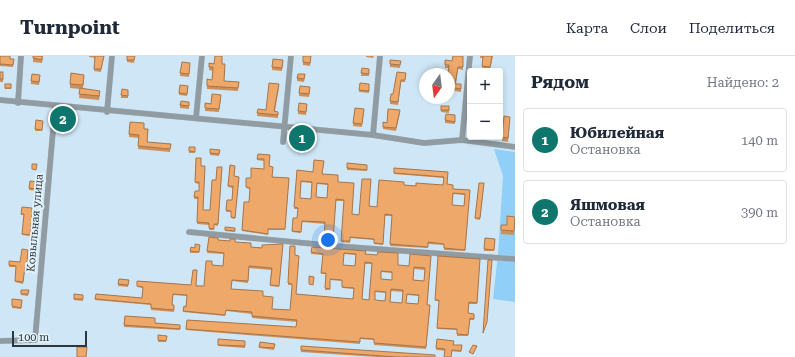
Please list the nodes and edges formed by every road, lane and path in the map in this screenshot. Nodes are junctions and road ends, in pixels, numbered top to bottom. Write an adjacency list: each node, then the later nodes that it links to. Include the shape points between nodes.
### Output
1 (21, 56): 8 (street)
2 (112, 56): 10 (street)
3 (202, 56): 11 (street)
4 (291, 56): 12 (street)
5 (380, 56): 13 (street)
6 (470, 56): 14 (street)
7 (0, 100): 8 (street)
8 (18, 103): 9 (street)
9 (54, 107): 10 (street); 19 (street, Ковыльная улица, via 35,340)
10 (107, 112): 11 (street)
11 (196, 118): 12 (street)
12 (286, 127): 13 (street); 15 (street)
13 (373, 135): 14 (street, via 424,143)
14 (462, 140): 16 (street)
15 (283, 142)
16 (515, 147)
17 (189, 232): 18 (street)
18 (515, 259)
19 (0, 341)

